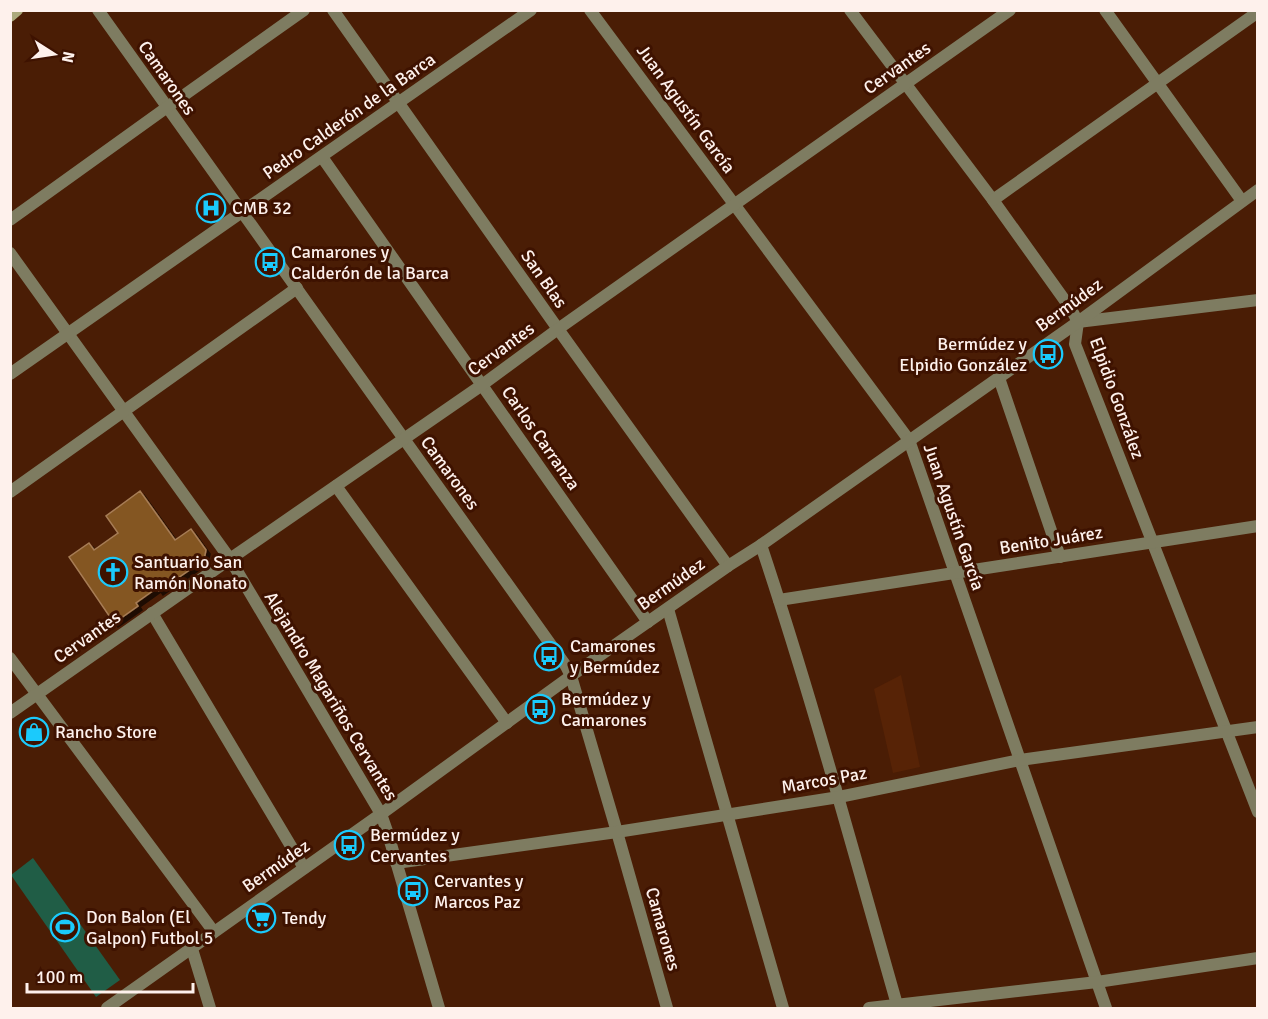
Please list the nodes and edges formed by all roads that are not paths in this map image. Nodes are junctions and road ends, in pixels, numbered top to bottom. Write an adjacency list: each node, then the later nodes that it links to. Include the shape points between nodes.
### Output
1 (17, 10): 11 (main road)
2 (98, 10): 15 (street, Camarones)
3 (304, 10): 15 (street)
4 (333, 10): 14 (street, San Blas)
5 (531, 10): 14 (street, Pedro Calderón de la Barca)
6 (590, 10): 20 (street, Juan Agustín García)
7 (850, 10): 13 (street, Elpidio González)
8 (1010, 10): 13 (street, Cervantes)
9 (1105, 10): 12 (street)
10 (1257, 12): 12 (street)
11 (10, 16)
12 (1158, 83): 18 (street); 19 (street)
13 (904, 84): 18 (street, Elpidio González); 20 (street, Cervantes)
14 (398, 103): 16 (street, Pedro Calderón de la Barca); 27 (street, San Blas)
15 (166, 108): 21 (street, Camarones); 22 (street)
16 (322, 157): 21 (street, Pedro Calderón de la Barca); 31 (street, Carlos Carranza)
17 (1257, 190): 19 (street, Bermúdez)
18 (993, 200): 26 (street, Elpidio González)
19 (1242, 201): 26 (street, Bermúdez)
20 (734, 205): 27 (street, Cervantes); 34 (street, Juan Agustín García)
21 (242, 213): 24 (street, Camarones); 28 (street, Pedro Calderón de la Barca)
22 (10, 220)
23 (10, 253): 28 (street, Alejandro Magariños Cervantes)
24 (297, 288): 32 (street); 33 (street, Camarones)
25 (1257, 300): 26 (street)
26 (1078, 322): 30 (street, Bermúdez); 38 (street, Elpidio González, via 1075,344)
27 (558, 329): 31 (street, Cervantes); 42 (street, San Blas)
28 (69, 334): 29 (street, Pedro Calderón de la Barca); 32 (street, Alejandro Magariños Cervantes)
29 (10, 374)
30 (999, 378): 34 (street, Bermúdez); 40 (street)
31 (482, 385): 33 (street, Cervantes); 47 (street, Carlos Carranza)
32 (124, 411): 36 (street); 41 (street, Alejandro Magariños Cervantes)
33 (404, 439): 35 (street, Cervantes); 49 (street, Camarones)
34 (909, 440): 39 (street, Bermúdez); 43 (street, Juan Agustín García)
35 (336, 486): 41 (street, Cervantes); 52 (street)
36 (10, 492)
37 (1257, 526): 38 (street, Benito Juárez)
38 (1152, 542): 40 (street, Benito Juárez); 54 (street, Elpidio González)
39 (761, 545): 42 (street, Bermúdez); 44 (street)
40 (1060, 557): 43 (street, Benito Juárez)
41 (230, 560): 46 (street, Cervantes); 58 (street, Alejandro Magariños Cervantes)
42 (728, 566): 45 (street, Bermúdez)
43 (954, 573): 44 (street, Benito Juárez); 55 (street, Juan Agustín García)
44 (779, 600): 56 (street)
45 (668, 609): 47 (street, Bermúdez); 59 (street)
46 (152, 613): 50 (street, Cervantes); 62 (street)
47 (648, 622): 49 (street, Bermúdez)
48 (10, 658): 50 (street)
49 (572, 676): 52 (street, Bermúdez); 60 (street, Camarones)
50 (37, 695): 51 (street, Cervantes); 63 (street)
51 (10, 713)
52 (507, 723): 58 (street, Bermúdez)
53 (1257, 727): 54 (street, Marcos Paz)
54 (1226, 731): 55 (street, Marcos Paz); 57 (street, Elpidio González)
55 (1020, 760): 56 (street, Marcos Paz); 66 (street, Juan Agustín García)
56 (839, 797): 59 (street, Marcos Paz); 67 (street)
57 (1257, 812)
58 (381, 814): 61 (street, Alejandro Magariños Cervantes); 62 (street, Bermúdez)
59 (727, 814): 60 (street, Marcos Paz); 72 (street)
60 (617, 832): 61 (street, Marcos Paz); 71 (street, Camarones)
61 (396, 863): 70 (street, Alejandro Magariños Cervantes)
62 (304, 868): 63 (street, Bermúdez)
63 (214, 933): 64 (street, Bermúdez)
64 (192, 949): 68 (street, Bermúdez); 69 (street)
65 (1257, 958): 66 (street)
66 (1096, 982): 67 (street); 74 (street, Juan Agustín García)
67 (898, 1006): 73 (street)
68 (107, 1008)
69 (210, 1008)
70 (439, 1008)
71 (667, 1008)
72 (783, 1008)
73 (869, 1008)
74 (1106, 1008)

